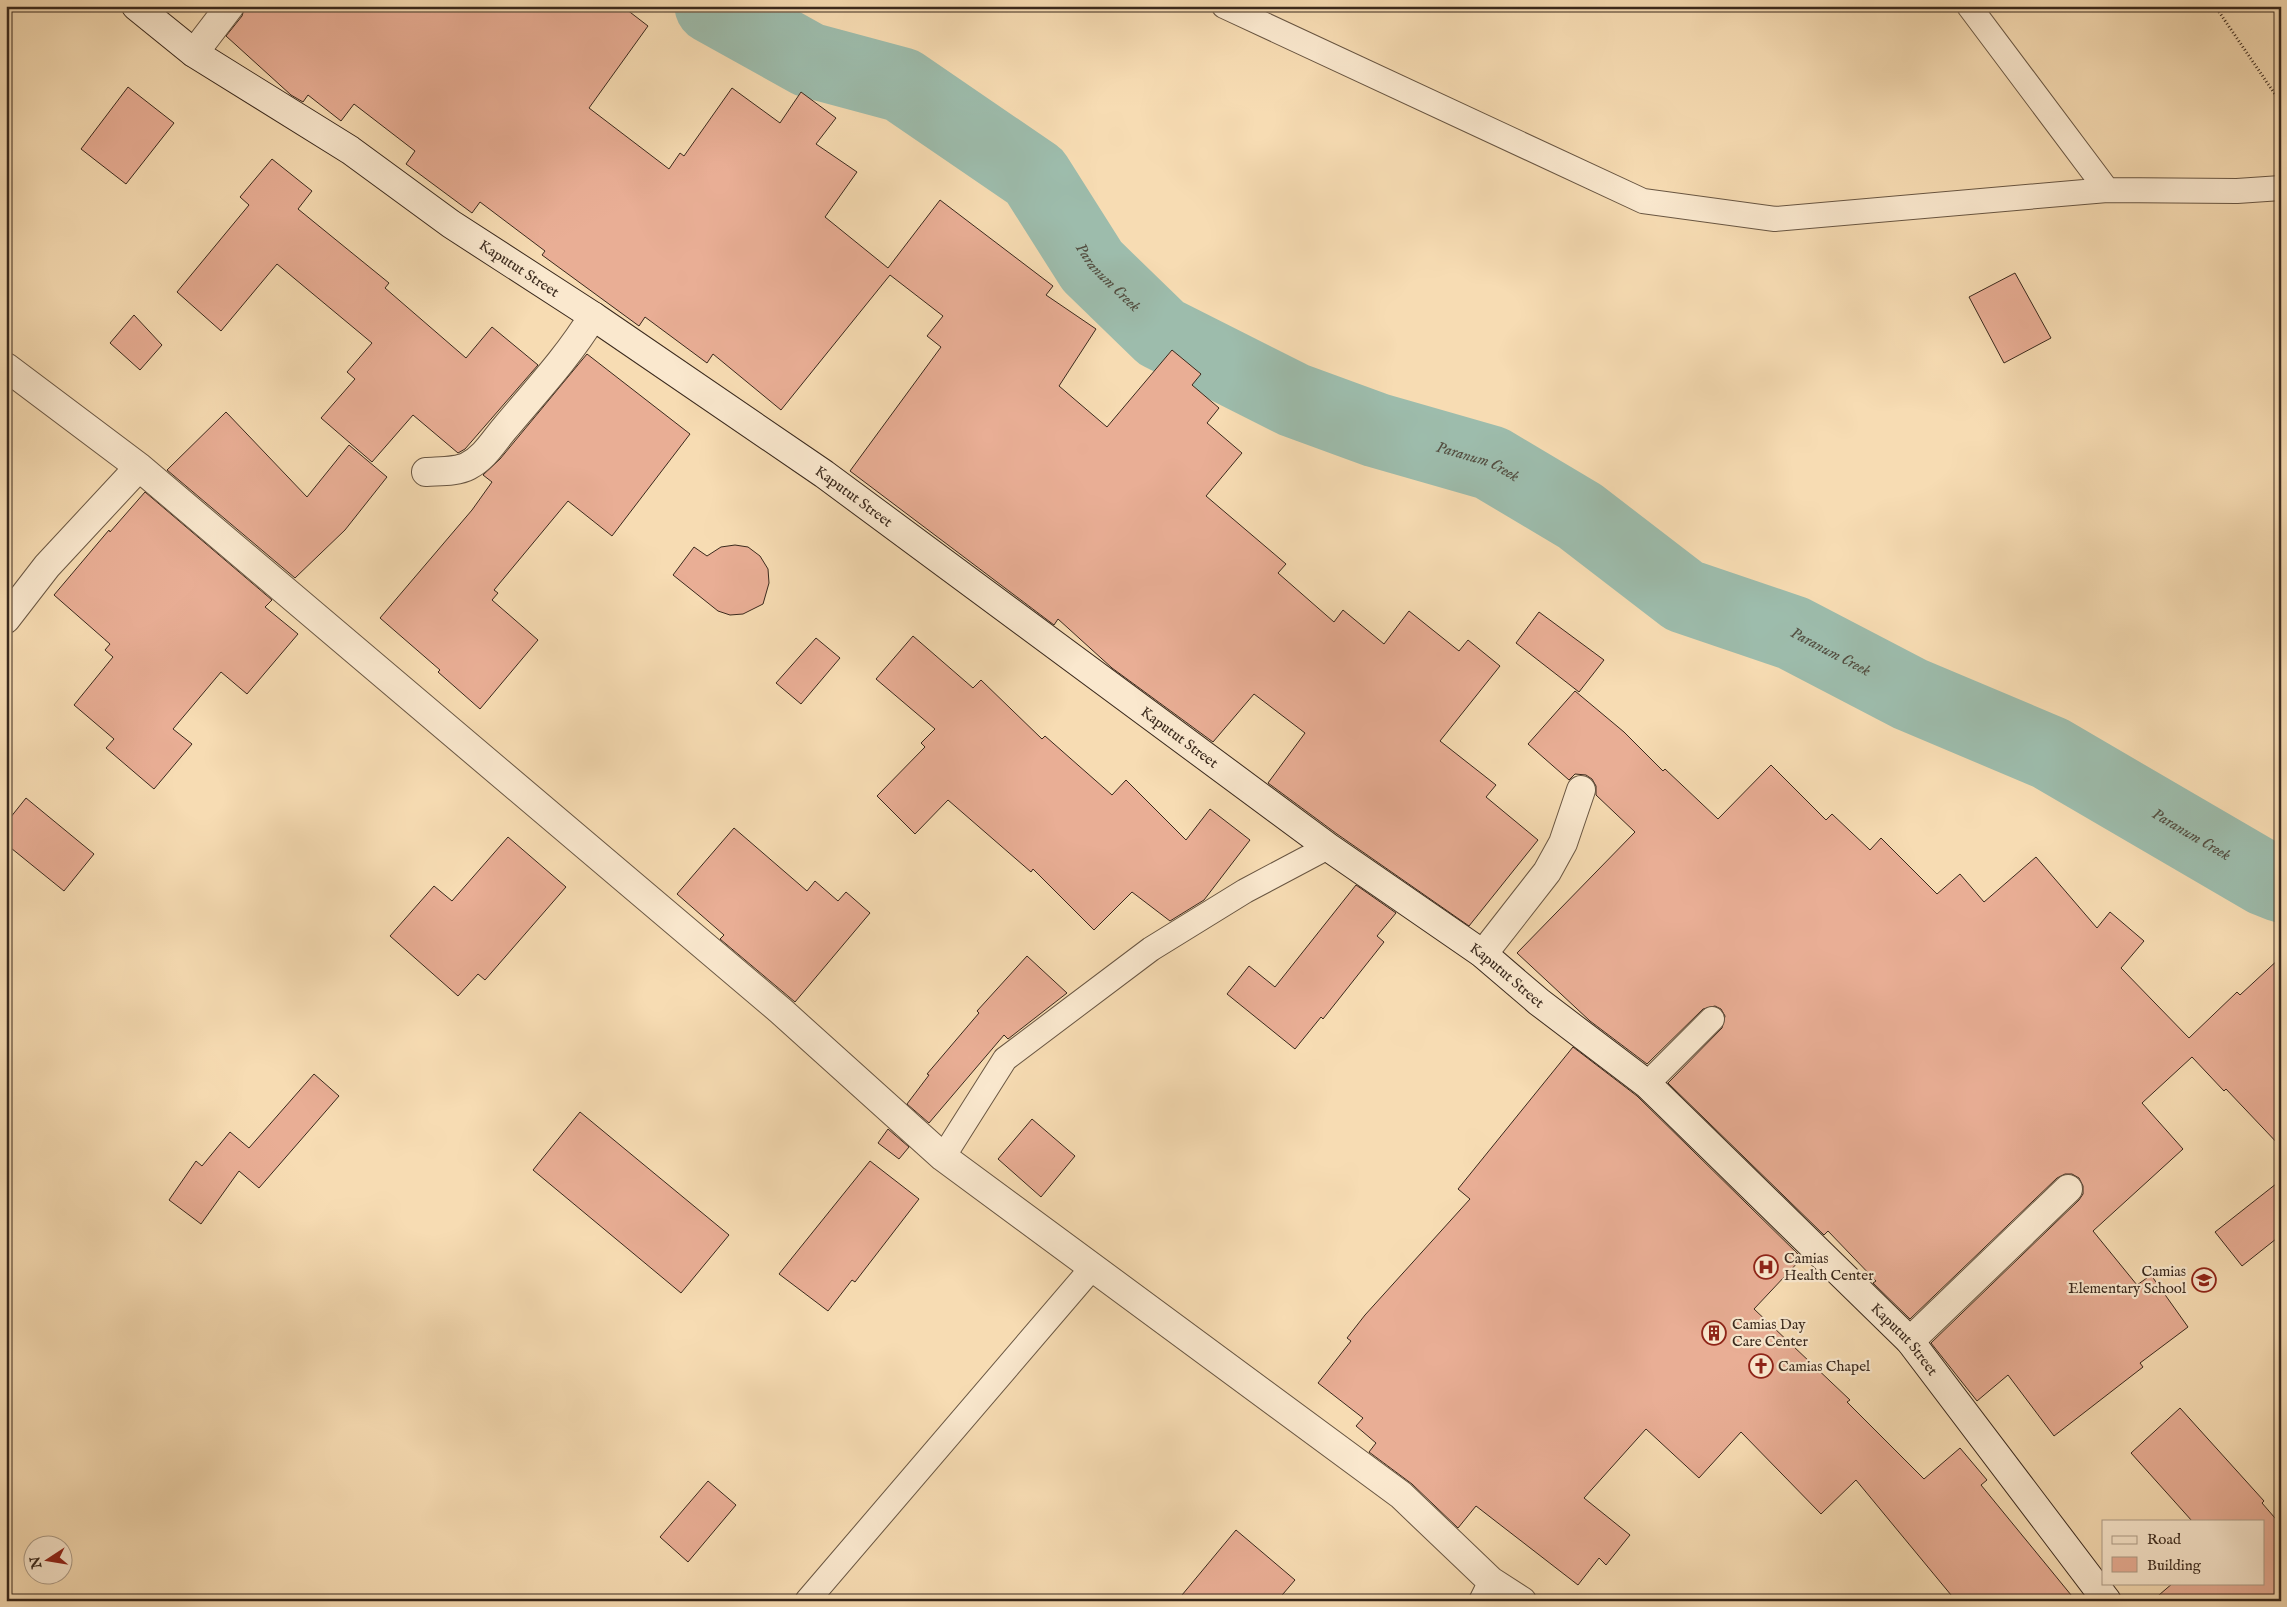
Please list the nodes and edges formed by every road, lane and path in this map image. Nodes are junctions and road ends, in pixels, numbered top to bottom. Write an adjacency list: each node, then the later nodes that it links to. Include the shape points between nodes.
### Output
1 (136, 6): 6 (street, Kaputut Street)
2 (230, 6): 6 (street)
3 (1224, 6): 9 (lane, via 1643,201 1775,219)
4 (1969, 6): 9 (lane)
5 (2215, 6): 7 (path)
6 (194, 53): 10 (street, Kaputut Street, via 350,150 451,224)
7 (2281, 103)
8 (2281, 188): 9 (lane)
9 (2107, 190)
10 (594, 316): 13 (street, via 542,388 486,454 466,468); 16 (street, Kaputut Street, via 824,474)
11 (6, 367): 12 (street)
12 (139, 467): 14 (street, via 47,566); 20 (street, via 781,1011)
13 (426, 472)
14 (6, 619)
15 (1581, 790): 17 (street, via 1563,842 1547,872)
16 (1328, 847): 17 (street, Kaputut Street); 20 (lane, via 1246,891 1151,949 1005,1059)
17 (1483, 954): 19 (street, Kaputut Street)
18 (1712, 1019): 19 (lane)
19 (1648, 1084): 23 (street, Kaputut Street)
20 (943, 1157): 22 (street)
21 (2068, 1189): 23 (street)
22 (1092, 1268): 24 (street, via 1401,1496); 25 (lane)
23 (1910, 1341): 27 (street, Kaputut Street)
24 (1486, 1591): 26 (street)
25 (807, 1601)
26 (1522, 1601)
27 (2107, 1601)

